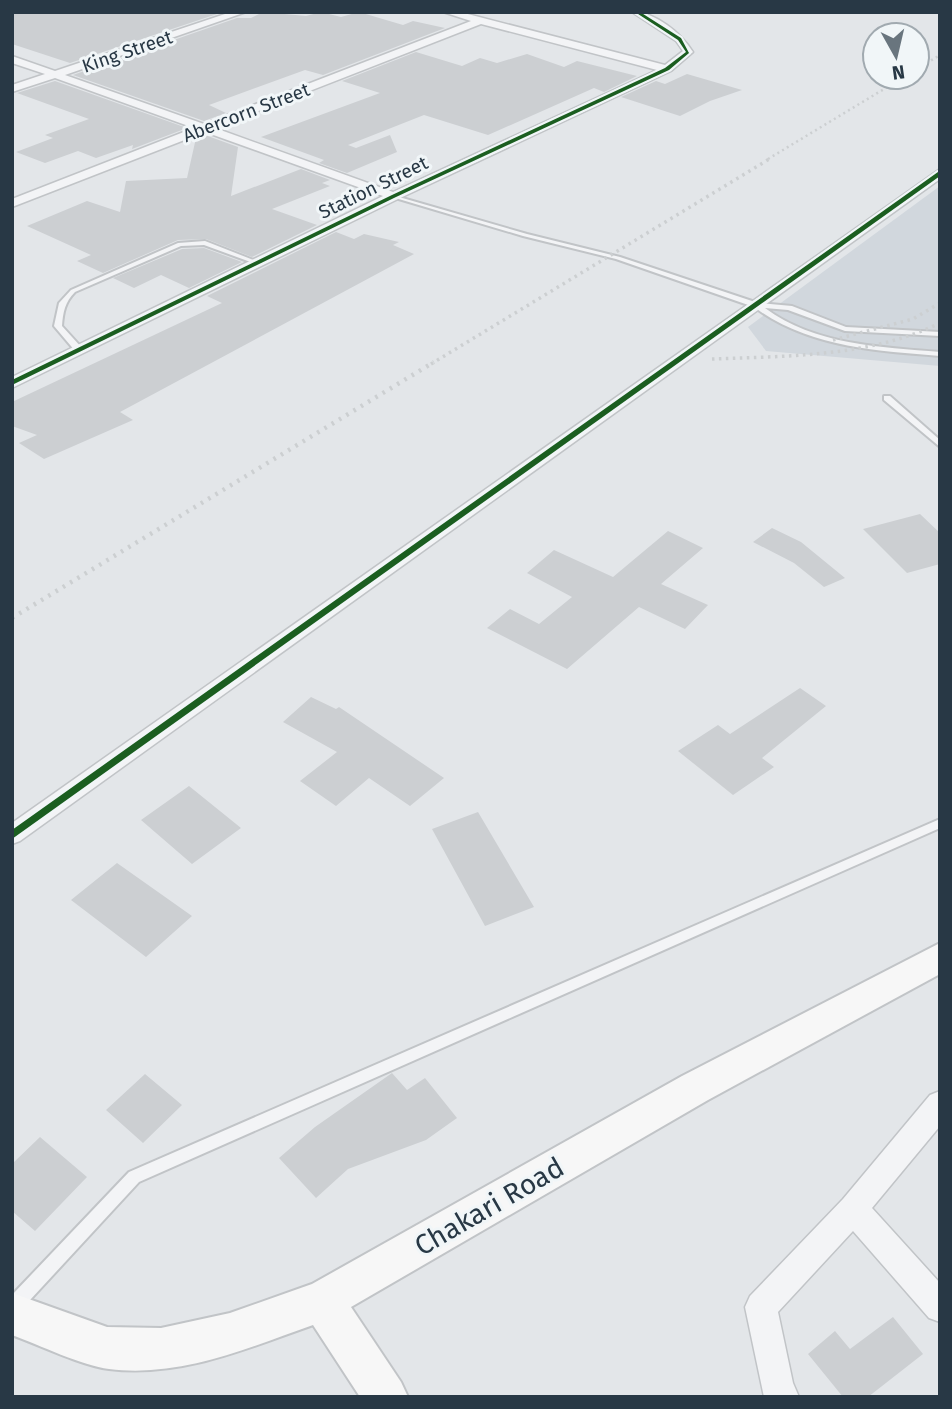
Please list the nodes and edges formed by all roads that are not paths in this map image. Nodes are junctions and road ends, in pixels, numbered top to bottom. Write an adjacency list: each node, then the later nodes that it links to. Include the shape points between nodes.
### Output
1 (241, 12): 7 (street, King Street)
2 (448, 12): 4 (street)
3 (638, 12): 6 (street, Station Street, via 687,46 688,52)
4 (479, 21): 6 (street); 9 (street, Abercorn Street)
5 (12, 59): 7 (street)
6 (667, 69): 11 (street, Station Street)
7 (59, 74): 8 (street, King Street); 9 (street)
8 (12, 89)
9 (202, 129): 11 (street); 12 (street, Abercorn Street)
10 (940, 173): 14 (street)
11 (394, 196): 13 (street, Station Street); 14 (lane, via 618,258)
12 (12, 202)
13 (258, 262): 16 (street, Station Street); 16 (lane, via 205,243 180,244 73,291 60,307 58,326)
14 (757, 305): 15 (lane, via 789,308 845,328); 17 (lane, via 772,320 852,346); 22 (street)
15 (940, 334)
16 (79, 350): 18 (street, Station Street)
17 (940, 354)
18 (12, 383)
19 (887, 398): 20 (lane)
20 (940, 445)
21 (940, 824): 27 (lane, via 134,1177)
22 (12, 835)
23 (940, 957): 26 (main road, Chakari Road, via 695,1088)
24 (940, 1104): 25 (street)
25 (853, 1209): 28 (street); 31 (street, via 761,1307)
26 (322, 1301): 29 (main road, Chakari Road, via 230,1334 161,1349 107,1348); 30 (main road)
27 (12, 1307)
28 (940, 1307)
29 (12, 1314)
30 (386, 1397)
31 (783, 1397)

